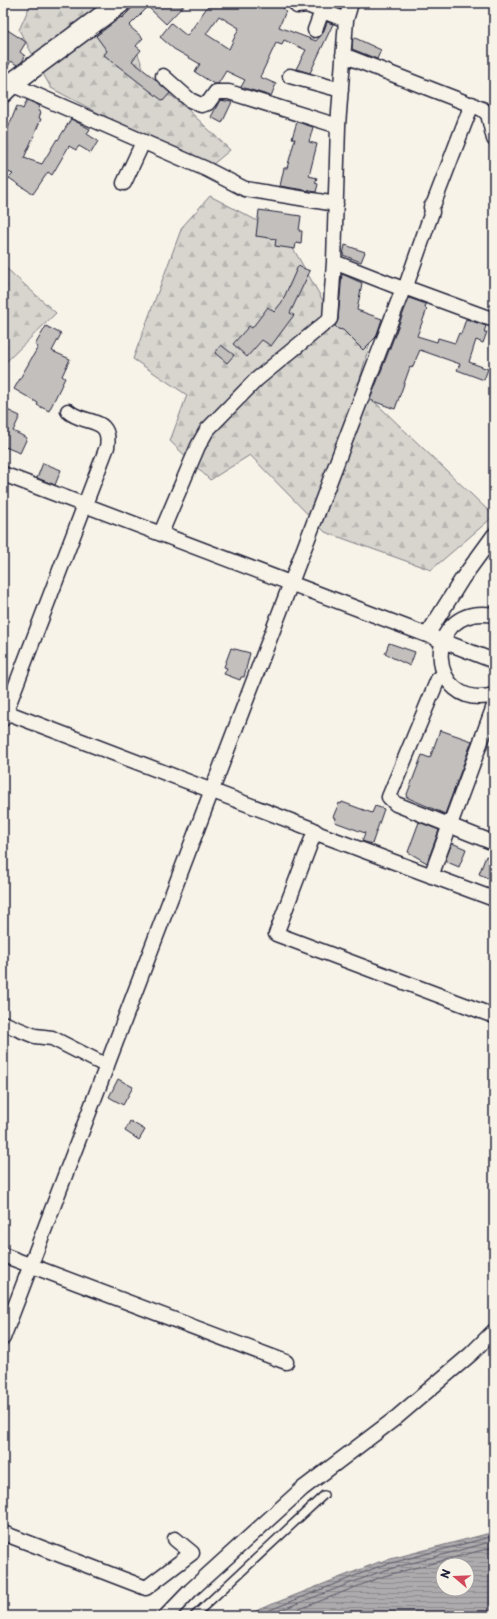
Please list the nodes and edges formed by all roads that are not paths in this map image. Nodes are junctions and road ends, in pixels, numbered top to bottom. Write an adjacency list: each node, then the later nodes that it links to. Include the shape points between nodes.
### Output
1 (120, 3): 10 (street)
2 (351, 3): 5 (street)
3 (297, 6): 4 (street, via 307,5)
4 (322, 11): 5 (street); 6 (street)
5 (346, 20): 7 (street)
6 (315, 30)
7 (344, 55): 11 (street); 12 (street)
8 (163, 76): 13 (street, via 190,100 201,105 208,103 216,92 229,92)
9 (290, 76): 11 (street)
10 (7, 88): 15 (street)
11 (341, 90): 13 (street)
12 (472, 104): 14 (street, via 488,114); 19 (street, via 431,207 432,212)
13 (338, 126): 17 (street)
14 (494, 139)
15 (143, 142): 16 (street); 17 (street, via 244,188)
16 (124, 183)
17 (336, 204): 18 (street)
18 (334, 262): 19 (street); 24 (street, via 330,319 256,380 207,430)
19 (403, 288): 20 (street); 26 (street)
20 (494, 320)
21 (68, 411): 23 (street, via 72,415 99,424 106,431 108,438)
22 (3, 474): 23 (street)
23 (85, 505): 24 (street); 34 (street)
24 (161, 533): 26 (street)
25 (494, 535): 28 (street, via 462,579)
26 (291, 583): 28 (street); 36 (street)
27 (494, 615): 29 (street, via 480,613 464,617 450,627)
28 (427, 635): 29 (street)
29 (442, 641): 30 (street); 31 (street, via 440,664)
30 (494, 661)
31 (444, 675): 32 (street, via 452,685 473,697); 37 (street, via 438,679 389,797 396,804)
32 (494, 695)
33 (494, 706): 35 (street)
34 (4, 714): 36 (street)
35 (490, 731): 37 (street)
36 (211, 791): 38 (street); 44 (street)
37 (450, 825): 39 (street); 40 (street)
38 (315, 831): 40 (street); 42 (street, via 276,934)
39 (493, 839)
40 (431, 876): 41 (street)
41 (494, 900)
42 (494, 1016)
43 (3, 1023): 44 (street, via 35,1036 52,1038)
44 (107, 1066): 46 (street)
45 (3, 1255): 46 (street)
46 (32, 1266): 48 (street); 49 (street)
47 (494, 1331): 53 (street, via 397,1417 302,1489)
48 (3, 1338)
49 (286, 1362)
50 (324, 1495): 54 (lane)
51 (3, 1533): 52 (street, via 146,1588 192,1553)
52 (175, 1539)
53 (166, 1616)
54 (194, 1616)

